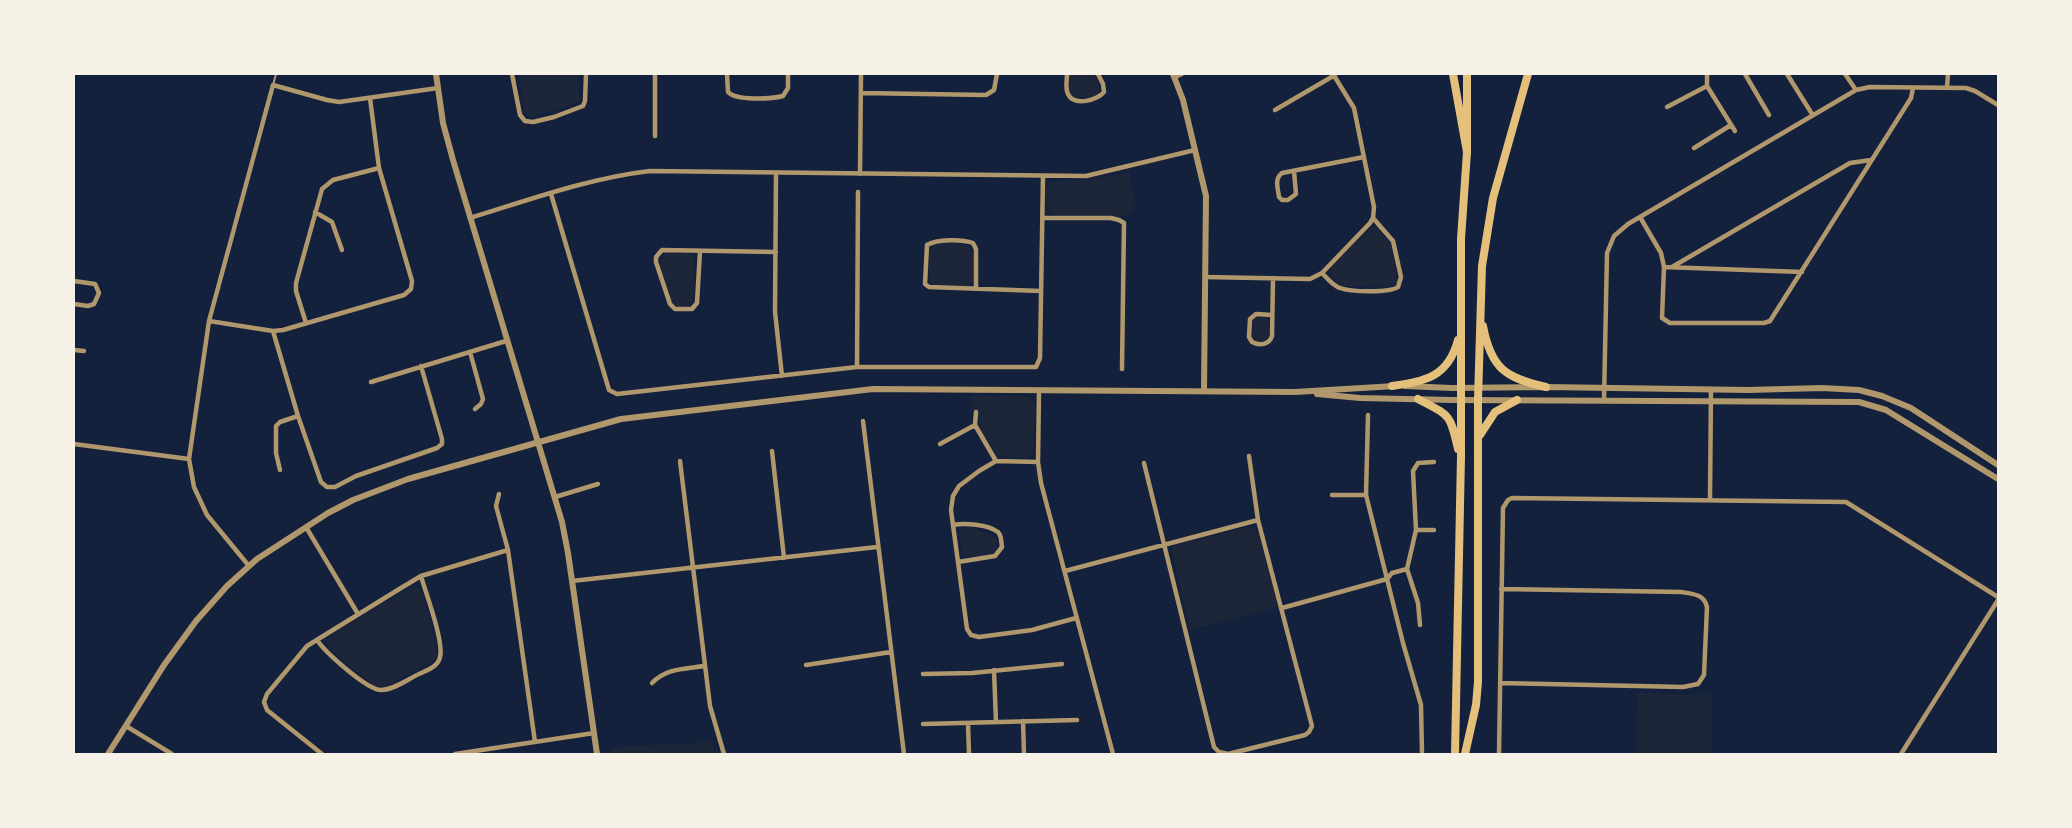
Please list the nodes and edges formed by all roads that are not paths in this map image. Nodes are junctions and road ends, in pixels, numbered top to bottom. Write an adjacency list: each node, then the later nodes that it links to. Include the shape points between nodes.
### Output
1 (276, 74): 23 (lane)
2 (436, 74): 26 (street)
3 (512, 74): 4 (street, via 523,119 533,122 580,108 585,101)
4 (586, 74)
5 (655, 74): 38 (street)
6 (727, 74): 7 (street, via 728,92 744,98 783,96)
7 (788, 74)
8 (861, 74): 29 (street)
9 (997, 74): 29 (street, via 994,90 986,94)
10 (1067, 74): 11 (street, via 1067,93 1081,100 1102,94)
11 (1098, 74)
12 (1182, 74): 22 (street)
13 (1334, 74): 33 (street); 42 (street, via 1354,108)
14 (1453, 74): 41 (highway)
15 (1467, 74): 41 (main road)
16 (1528, 74): 69 (main road, via 1493,198)
17 (1707, 74): 24 (street)
18 (1745, 74): 35 (street)
19 (1787, 74): 34 (street)
20 (1845, 74): 28 (street)
21 (1948, 74): 25 (street)
22 (1174, 75): 40 (street)
23 (273, 84): 30 (street, via 332,101); 71 (street)
24 (1707, 86): 32 (street); 36 (street)
25 (1947, 87): 27 (street); 31 (street, via 1971,89)
26 (438, 88): 30 (street); 53 (street, via 443,123)
27 (1913, 88): 28 (street); 43 (street, via 1911,98)
28 (1856, 90): 34 (street)
29 (861, 93): 47 (street)
30 (370, 98): 44 (street)
31 (1998, 105)
32 (1667, 107)
33 (1275, 110)
34 (1812, 114): 52 (street)
35 (1769, 115)
36 (1731, 124): 37 (street); 39 (street)
37 (1735, 131)
38 (655, 136)
39 (1694, 148)
40 (1195, 150): 48 (street, via 1086,176); 63 (street, via 1206,196)
41 (1467, 152): 73 (main road, via 1461,238)
42 (1364, 157): 45 (street); 55 (street)
43 (1872, 160): 60 (street, via 1850,163); 61 (street)
44 (379, 168): 51 (street, via 328,183 320,193); 72 (street, via 411,289 404,295)
45 (1294, 171): 45 (street, via 1278,178 1282,200 1296,194)
46 (776, 173): 47 (street); 50 (street, via 628,173); 58 (street)
47 (860, 174): 48 (street)
48 (1043, 176): 54 (street)
49 (858, 192): 80 (street)
50 (551, 194): 53 (street); 82 (street, via 609,390 614,394)
51 (315, 212): 56 (street, via 332,222); 72 (street, via 296,283)
52 (1640, 217): 59 (street, via 1661,253); 88 (street, via 1618,232 1607,253)
53 (470, 218): 75 (street)
54 (1042, 218): 67 (street); 81 (street, via 1111,218 1124,223)
55 (1373, 218): 62 (street); 62 (street, via 1393,241 1401,277 1398,287 1389,291 1341,289)
56 (342, 250)
57 (700, 251): 57 (street, via 666,250 656,256 670,304 675,309 692,309 697,303); 58 (street)
58 (776, 252): 82 (street, via 775,312)
59 (1664, 267): 60 (street); 61 (street, via 1662,318 1670,323 1767,322)
60 (1672, 267): 61 (street)
61 (1802, 272)
62 (1322, 273): 64 (street, via 1310,279)
63 (1206, 277): 64 (street); 91 (street)
64 (1272, 278): 70 (street)
65 (74, 281): 68 (street, via 95,284 99,293 94,304)
66 (976, 289): 66 (street, via 926,286 927,245 973,243); 67 (street)
67 (1041, 291): 80 (street, via 1040,358 1032,368)
68 (74, 304)
69 (1480, 304): 85 (main road); 86 (main road, via 1488,349 1496,364 1511,376)
70 (1272, 315): 70 (street, via 1270,341 1252,342 1249,321 1256,314)
71 (209, 321): 74 (street); 111 (street)
72 (306, 323): 74 (street)
73 (1461, 327): 84 (main road, via 1454,351 1441,370 1424,381); 87 (main road)
74 (273, 331): 102 (street)
75 (506, 341): 78 (street); 106 (street)
76 (74, 350): 77 (street)
77 (84, 351)
78 (470, 352): 79 (street); 99 (street, via 483,399)
79 (421, 366): 83 (street); 102 (street, via 442,439 437,448 327,488 321,482)
80 (857, 367): 82 (street)
81 (1122, 369)
82 (782, 376)
83 (370, 382)
84 (1392, 386): 87 (street); 92 (street)
85 (1478, 387): 86 (street); 87 (street); 95 (main road)
86 (1546, 387): 88 (street)
87 (1461, 388): 94 (main road)
88 (1604, 388): 89 (street); 97 (street)
89 (1711, 389): 98 (street); 118 (street, via 1822,388 1870,392 1911,408)
90 (1039, 391): 91 (street); 106 (street, via 873,389 832,393 621,419); 114 (street)
91 (1204, 391): 92 (street)
92 (1295, 392): 93 (street)
93 (1418, 399): 94 (street); 116 (main road, via 1447,415)
94 (1461, 400): 95 (street); 116 (main road)
95 (1478, 400): 96 (street); 105 (main road)
96 (1517, 400): 97 (street); 105 (main road, via 1493,414)
97 (1604, 400): 98 (street)
98 (1711, 400): 120 (street, via 1874,405); 126 (street)
99 (475, 409)
100 (976, 412): 104 (street)
101 (1368, 415): 124 (street)
102 (298, 416): 119 (street, via 276,426)
103 (863, 421): 133 (street)
104 (975, 425): 108 (street); 113 (street)
105 (1478, 439): 181 (main road, via 1478,682)
106 (537, 443): 125 (street); 129 (street, via 390,485 353,500)
107 (74, 444): 111 (street)
108 (940, 444)
109 (772, 452): 135 (street)
110 (1250, 456): 127 (street)
111 (189, 459): 137 (street, via 194,487 207,515)
112 (680, 461): 138 (street)
113 (996, 461): 114 (street); 128 (street, via 966,479 956,490 951,510)
114 (1038, 462): 140 (street)
115 (1434, 462): 130 (street, via 1418,463 1414,468)
116 (1461, 462): 180 (main road)
117 (1144, 463): 132 (street)
118 (1998, 467): 120 (street)
119 (280, 470)
120 (1996, 478)
121 (598, 484): 125 (street)
122 (499, 494): 134 (street, via 496,506)
123 (1332, 495): 124 (street)
124 (1366, 495): 142 (street)
125 (555, 497): 143 (street)
126 (1710, 500): 144 (street, via 1512,498 1503,508); 145 (street, via 1846,502)
127 (1258, 520): 132 (street); 146 (street)
128 (953, 525): 136 (street); 136 (street, via 972,523 1001,537 1000,551 995,556)
129 (306, 527): 137 (street); 147 (street)
130 (1416, 530): 131 (street); 139 (street)
131 (1434, 530)
132 (1165, 544): 140 (street); 146 (street, via 1217,751 1228,754 1305,735 1311,729)
133 (877, 547): 135 (street); 151 (street)
134 (508, 550): 141 (street); 166 (street)
135 (784, 558): 138 (street)
136 (958, 562): 148 (street, via 971,635 1032,630)
137 (249, 566): 164 (street, via 196,621)
138 (692, 568): 143 (street); 154 (street)
139 (1407, 568): 142 (street); 149 (street)
140 (1065, 571): 148 (street)
141 (422, 576): 147 (street); 150 (street, via 441,654 431,668 380,690 364,682)
142 (1387, 579): 146 (street); 179 (street, via 1422,705)
143 (572, 582): 165 (street)
144 (1501, 589): 158 (street); 158 (street, via 1681,592 1700,596 1707,607 1704,675 1698,684 1683,687)
145 (1998, 598): 183 (street)
146 (1282, 608)
147 (358, 614): 150 (street)
148 (1076, 618): 178 (street)
149 (1420, 625)
150 (317, 640): 170 (street, via 307,646 264,702 267,710)
151 (891, 652): 153 (street); 175 (street)
152 (1062, 664): 155 (street)
153 (806, 665)
154 (704, 666): 157 (street, via 670,670); 174 (street, via 710,706)
155 (994, 670): 156 (street); 161 (street)
156 (923, 674)
157 (652, 683)
158 (1500, 683): 182 (street)
159 (1077, 720): 160 (street)
160 (1023, 721): 161 (street); 177 (street)
161 (996, 722): 162 (street)
162 (968, 723): 163 (street); 176 (street)
163 (923, 724)
164 (126, 726): 168 (street); 169 (street)
165 (594, 733): 166 (street); 173 (street)
166 (535, 742): 167 (street)
167 (493, 748): 171 (street); 172 (street)
168 (108, 754)
169 (172, 754)
170 (322, 754)
171 (455, 754)
172 (494, 754)
173 (597, 754)
174 (724, 754)
175 (904, 754)
176 (969, 754)
177 (1024, 754)
178 (1113, 754)
179 (1422, 754)
180 (1455, 754)
181 (1465, 754)
182 (1499, 754)
183 (1901, 754)

